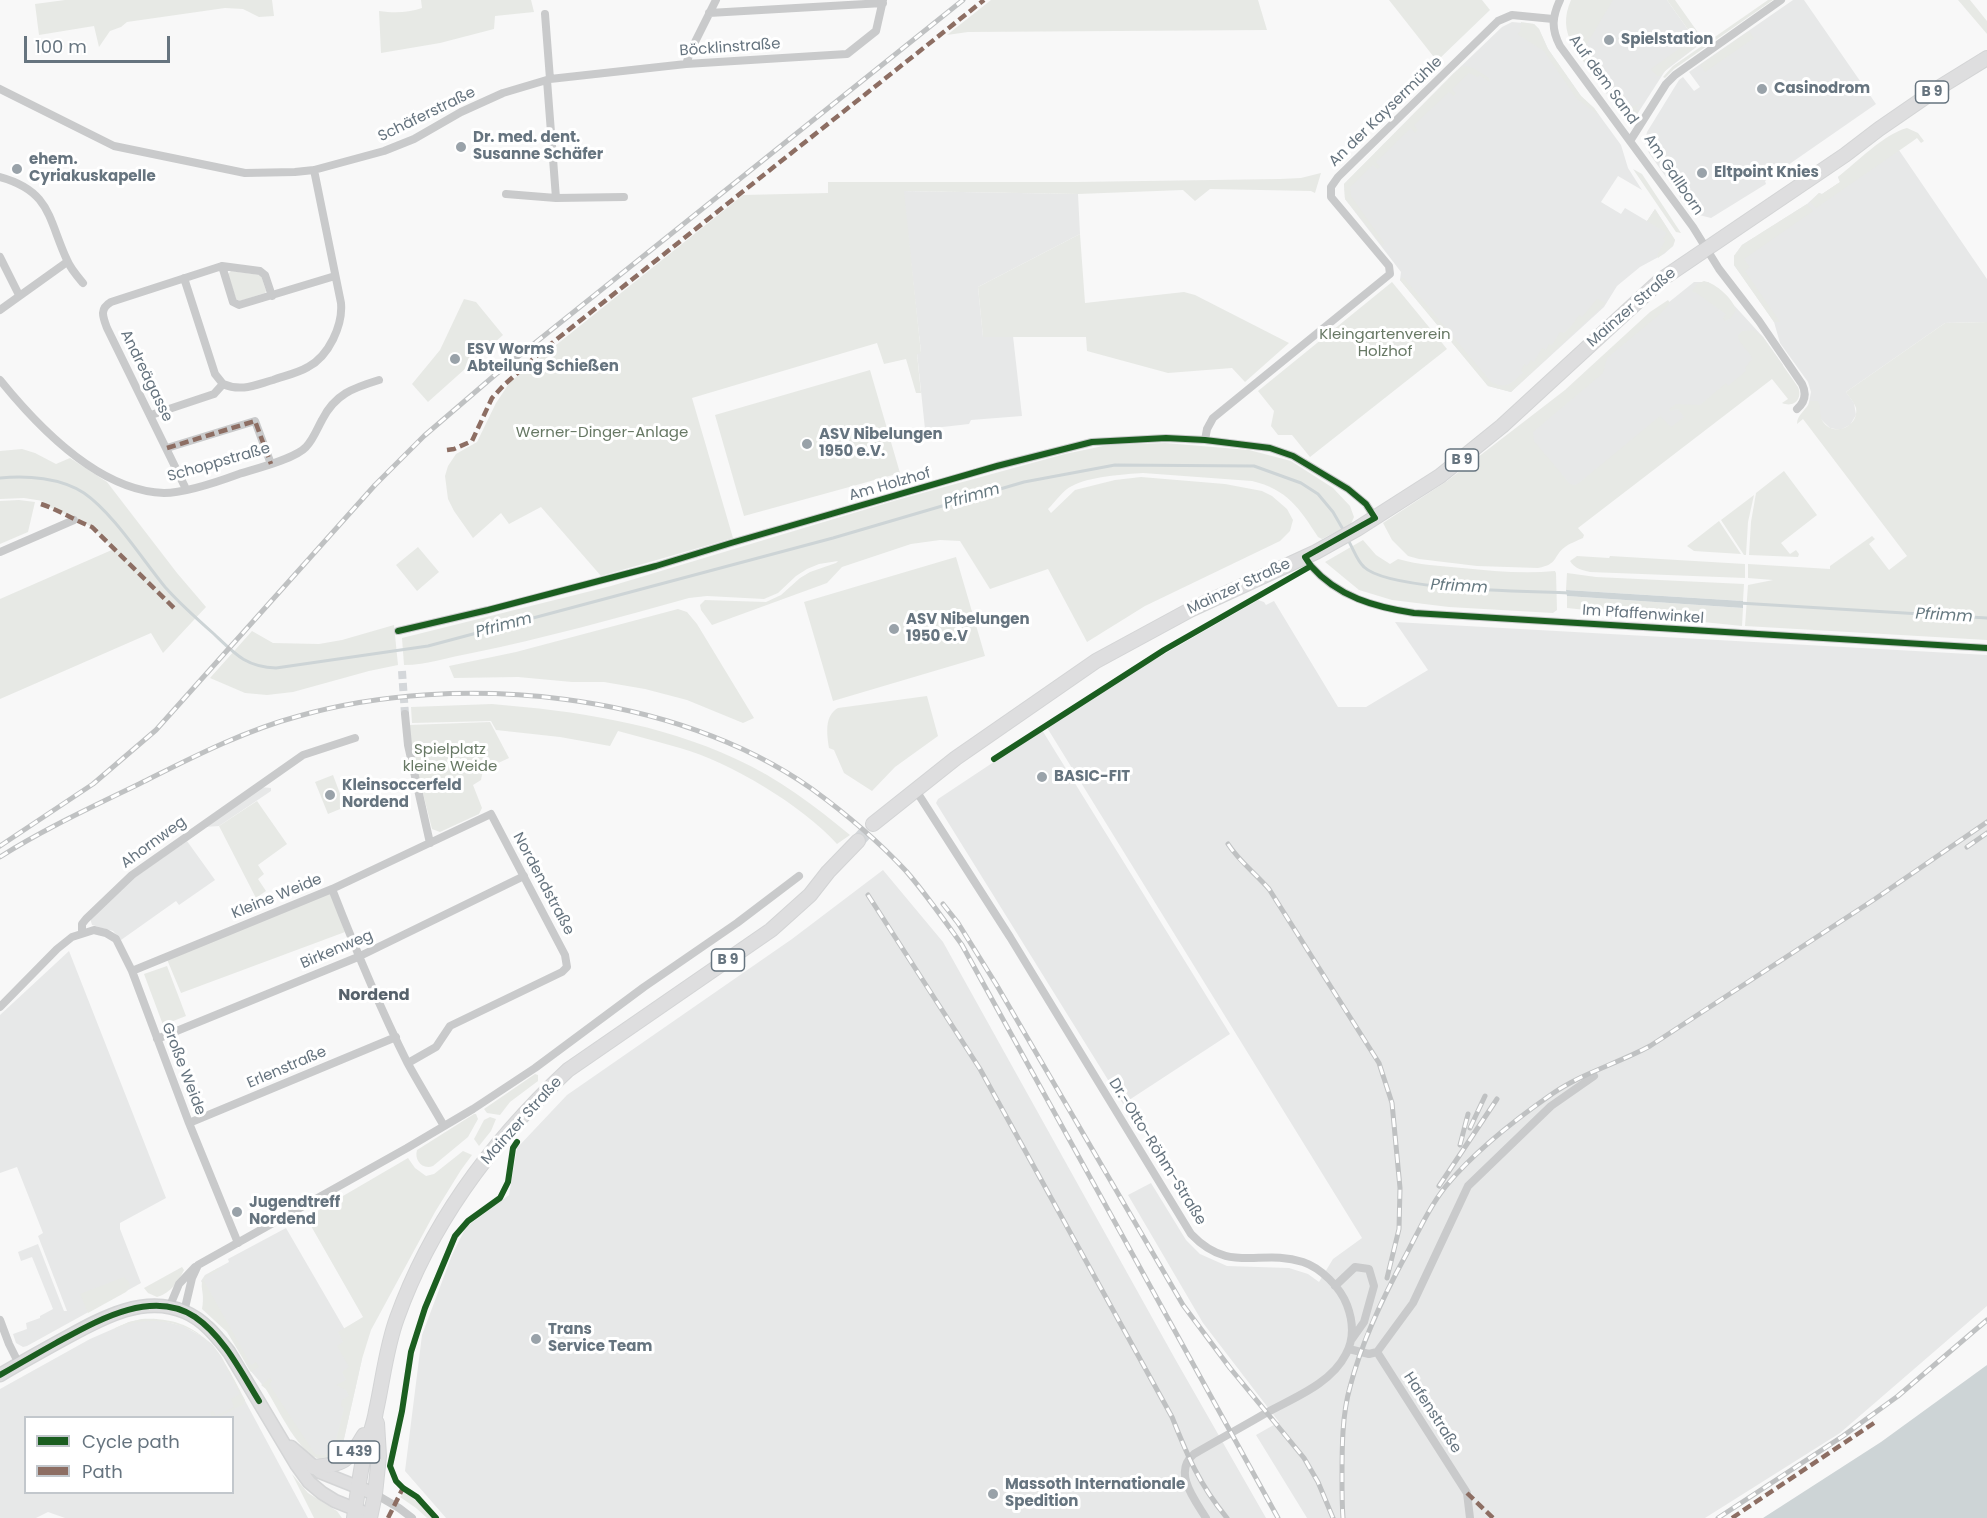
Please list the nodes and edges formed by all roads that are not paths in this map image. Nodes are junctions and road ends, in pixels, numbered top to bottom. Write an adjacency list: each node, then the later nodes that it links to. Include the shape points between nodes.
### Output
1 (716, 0): 5 (street)
2 (1560, 0): 7 (street)
3 (1781, 0): 12 (street, Am Gallborn, via 1675,75)
4 (883, 1): 5 (street); 9 (street, Böcklinstraße, via 876,31 847,54)
5 (709, 13): 9 (street)
6 (545, 14): 10 (street)
7 (1553, 19): 12 (street, Auf dem Sand, via 1560,46); 33 (street, An der Kaysermühle, via 1512,15 1498,21 1338,177 1331,187 1331,197 1389,266 1390,274 1213,418)
8 (1987, 58): 18 (main road, Mainzer Straße / B 9)
9 (686, 64): 10 (street, Böcklinstraße)
10 (548, 80): 13 (street, Schäferstraße, via 503,93 384,152); 17 (street)
11 (0, 89): 13 (street, Schäferstraße, via 114,146 245,173)
12 (1630, 141): 18 (street, Am Gallborn)
13 (314, 170): 22 (street)
14 (0, 177): 20 (street, via 29,189 44,203)
15 (506, 194): 17 (street)
16 (624, 197): 17 (street)
17 (556, 198)
18 (1707, 249): 31 (street, via 1804,388 1804,400); 37 (main road, Mainzer Straße / B 9, via 1662,279 1478,447)
19 (0, 257): 25 (street)
20 (67, 262): 24 (street); 25 (street)
21 (222, 266): 23 (street); 26 (street, via 260,271); 26 (street, via 236,304)
22 (335, 276): 26 (street); 30 (street, via 341,320 316,362 248,388)
23 (184, 278): 30 (street, via 215,374); 32 (street, Andreägasse, via 111,302 103,309)
24 (83, 283)
25 (19, 295): 27 (street)
26 (272, 296)
27 (0, 310)
28 (0, 380): 36 (street, Schoppstraße, via 64,447 101,472 143,490 165,493)
29 (379, 380): 35 (street, Schoppstraße, via 340,396 330,405 305,448)
30 (223, 384): 32 (street, via 214,394)
31 (1797, 409)
32 (151, 415): 34 (street, Andreägasse)
33 (1205, 440): 37 (street, Am Holzhof, via 1270,448 1293,456 1348,489); 41 (street, Am Holzhof, via 1109,440 1066,448 656,566)
34 (167, 448): 35 (street, via 255,421); 36 (street, Andreägasse)
35 (271, 464): 36 (street, Schoppstraße)
36 (186, 489)
37 (1375, 518): 40 (main road, Mainzer Straße / B 9)
38 (74, 520): 39 (street)
39 (0, 552)
40 (1308, 562): 42 (street, Im Pfaffenwinkel, via 1328,583 1355,598 1414,614); 45 (main road, Mainzer Straße / B 9, via 1190,610 1096,661)
41 (398, 631)
42 (1987, 648)
43 (405, 714): 49 (street)
44 (355, 738): 53 (street, Ahornweg, via 303,755 150,862 112,892 82,924)
45 (915, 789): 47 (main road, Mainzer Straße / B 9); 65 (street, Dr.-Otto-Röhm-Straße, via 1191,1234 1220,1255 1303,1262)
46 (491, 814): 49 (street, Kleine Weide); 50 (street, Nordendstraße)
47 (873, 824)
48 (858, 841): 73 (main road, Mainzer Straße / B 9, via 810,895 771,930 568,1070 503,1138 447,1215 409,1288 391,1338)
49 (430, 843): 52 (street, Kleine Weide)
50 (524, 876): 54 (street, Birkenweg); 59 (street, Nordendstraße, via 566,955 567,967 450,1026 436,1047)
51 (799, 876): 62 (street, Mainzer Straße, via 535,1068)
52 (332, 889): 54 (street); 55 (street, Kleine Weide)
53 (81, 933): 55 (street, Große Weide, via 94,930 111,935); 56 (street, Ahornweg, via 62,945)
54 (358, 957): 57 (street); 58 (street, Birkenweg)
55 (132, 971): 58 (street, Große Weide)
56 (0, 1007)
57 (396, 1037): 59 (street); 61 (street, Erlenstraße)
58 (157, 1039): 61 (street, Große Weide)
59 (408, 1063): 62 (street)
60 (1594, 1076): 70 (street, via 1551,1106 1468,1186 1413,1303)
61 (189, 1123): 63 (street, Große Weide)
62 (444, 1126): 63 (street, Mainzer Straße)
63 (238, 1243): 64 (street, Mainzer Straße)
64 (198, 1265): 66 (street, Mainzer Straße, via 182,1280); 67 (street)
65 (1335, 1286): 69 (street, Dr.-Otto-Röhm-Straße, via 1350,1312); 69 (street, via 1355,1268 1369,1269 1374,1286 1364,1322)
66 (170, 1308): 67 (main road, L 439); 71 (main road, L 439, via 140,1307 108,1316)
67 (184, 1312): 74 (main road, L 439, via 222,1344)
68 (0, 1320): 71 (street)
69 (1350, 1344): 70 (street, via 1370,1354); 81 (street, via 1340,1365 1317,1384 1191,1456 1185,1465 1186,1482)
70 (1377, 1352): 82 (street, Hafenstraße, via 1467,1493)
71 (19, 1364): 72 (main road, L 439)
72 (0, 1375)
73 (376, 1412): 75 (main road, L 439, via 349,1458 334,1465); 76 (main road, Mainzer Straße / B 9); 77 (main road, Mainzer Straße / B 9, via 379,1456)
74 (282, 1438): 75 (main road, L 439); 78 (main road, L 439, via 313,1486)
75 (313, 1467): 76 (main road, L 439)
76 (359, 1488): 77 (main road, L 439); 78 (main road, Mainzer Straße / B 9)
77 (375, 1494): 79 (main road, Mainzer Straße / B 9); 80 (street)
78 (354, 1514): 79 (main road, L 439)
79 (373, 1517)
80 (412, 1518)
81 (1206, 1518)
82 (1470, 1518)

